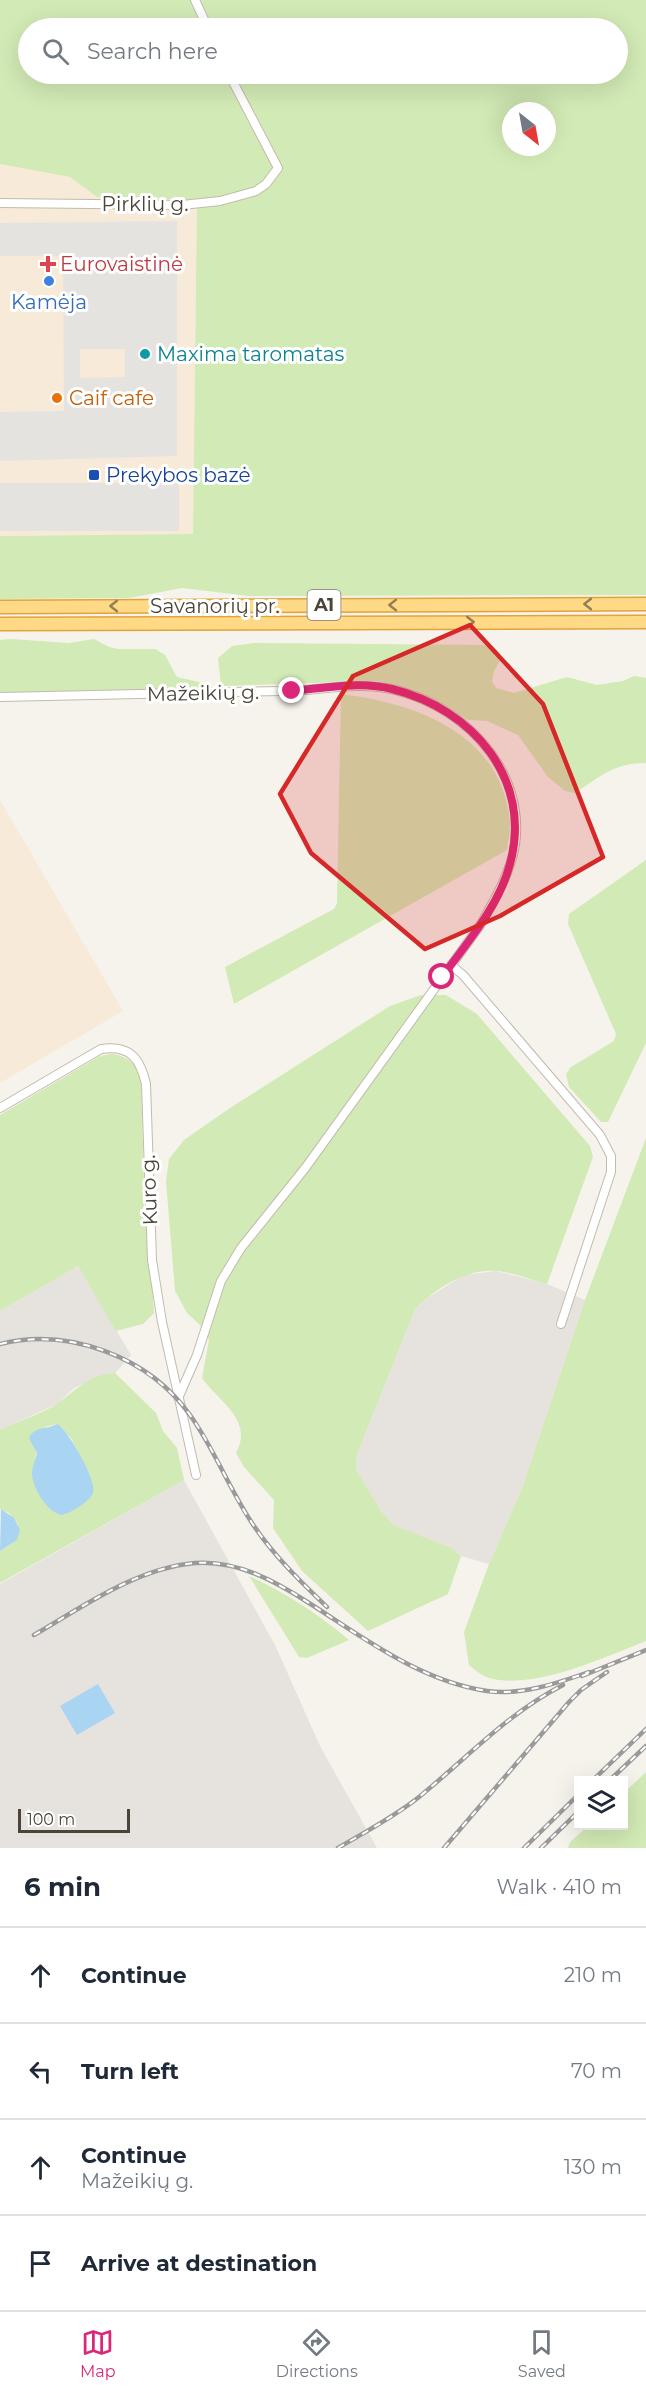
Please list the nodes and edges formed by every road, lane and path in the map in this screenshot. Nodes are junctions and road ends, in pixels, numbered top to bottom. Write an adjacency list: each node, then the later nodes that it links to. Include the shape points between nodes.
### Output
1 (195, 0): 2 (street)
2 (203, 18)
3 (234, 84): 4 (street, Pirklių g., via 278,168 256,191 220,201 182,205)
4 (0, 203)
5 (646, 604): 6 (highway, Savanorių pr. / A1, one-way to 6)
6 (0, 607)
7 (646, 622): 8 (highway, Savanorių pr. / A1, one-way to 7)
8 (0, 624)
9 (0, 696): 10 (street, Mažeikių g., via 292,691 359,685 392,689 439,708 473,731 496,758 505,776 516,824 515,844 503,885)
10 (452, 965): 12 (street, via 600,1135 611,1156 611,1172); 13 (street, Mažeikių g., via 306,1167 242,1248 222,1281)
11 (0, 1108): 13 (street, Kuro g., via 101,1049 123,1050 142,1066 146,1084 152,1260)
12 (561, 1324)
13 (179, 1396): 14 (street, Kuro g.)
14 (196, 1475)

